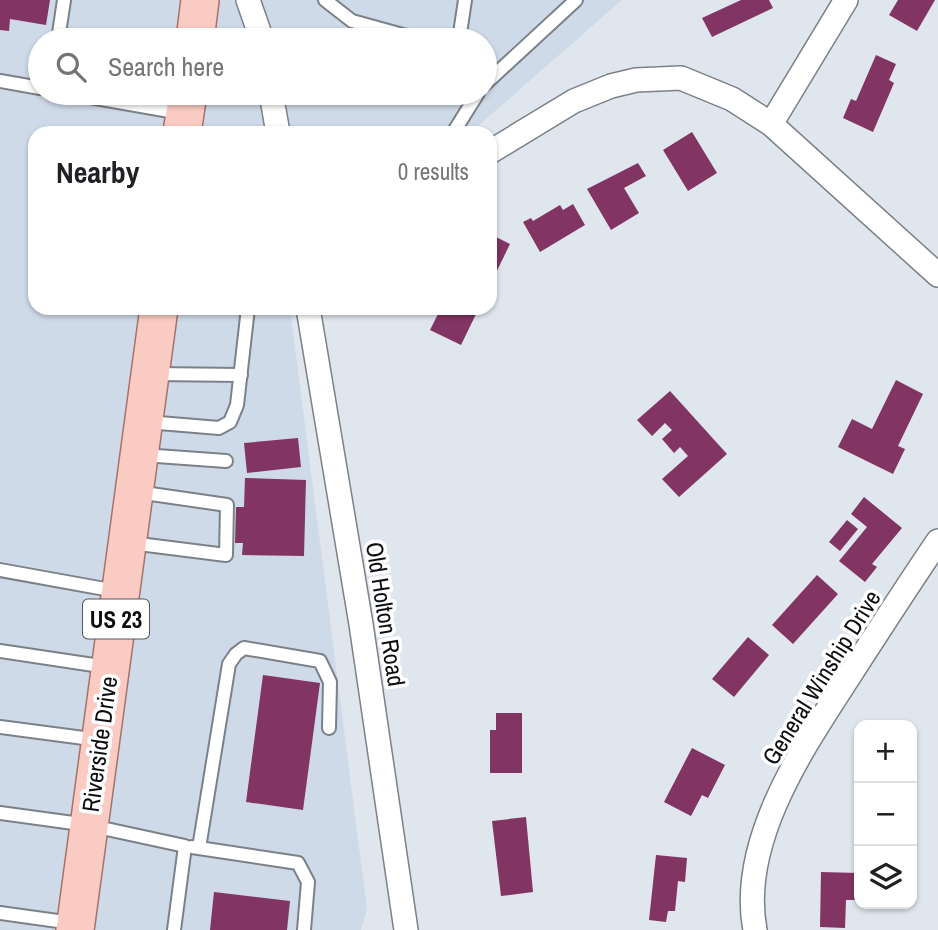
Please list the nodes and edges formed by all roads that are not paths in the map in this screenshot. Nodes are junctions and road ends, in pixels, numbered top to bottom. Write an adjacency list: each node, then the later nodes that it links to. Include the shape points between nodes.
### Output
1 (64, 0): 8 (lane)
2 (200, 0): 9 (main road)
3 (248, 0): 10 (street)
4 (325, 0): 11 (lane, via 352,21)
5 (466, 0): 12 (lane)
6 (576, 0): 13 (lane)
7 (846, 0): 20 (street)
8 (60, 28)
9 (196, 28)
10 (258, 28)
11 (377, 28)
12 (461, 28)
13 (497, 69)
14 (0, 81): 15 (lane)
15 (28, 86)
16 (138, 105): 19 (lane)
17 (273, 105): 21 (street)
18 (470, 105): 22 (lane)
19 (185, 113)
20 (771, 124): 23 (street, via 732,99 681,78 636,80 574,101); 24 (street)
21 (277, 126)
22 (457, 126)
23 (497, 148)
24 (938, 275)
25 (158, 315): 28 (main road, Riverside Drive / US 23)
26 (247, 315): 29 (lane)
27 (309, 315): 50 (street, Old Holton Road)
28 (150, 373): 29 (lane); 30 (main road, Riverside Drive / US 23)
29 (240, 375): 30 (lane, via 230,422 219,428)
30 (141, 439): 31 (lane); 32 (main road, Riverside Drive / US 23)
31 (226, 461)
32 (134, 492): 34 (main road, Riverside Drive / US 23); 34 (lane, via 227,505 226,555)
33 (938, 541): 51 (street, General Winship Drive, via 804,745 782,790 765,834 751,896)
34 (127, 542): 36 (main road, Riverside Drive / US 23)
35 (0, 570): 36 (lane)
36 (120, 591): 38 (main road, Riverside Drive / US 23)
37 (0, 651): 38 (lane)
38 (110, 668): 41 (main road, Riverside Drive / US 23)
39 (0, 727): 41 (lane)
40 (329, 727): 45 (lane, via 330,682 320,661 244,648 236,654 229,664)
41 (100, 740): 43 (main road, Riverside Drive / US 23)
42 (0, 813): 43 (lane)
43 (88, 825): 44 (lane); 47 (main road, Riverside Drive / US 23)
44 (185, 846): 45 (lane); 48 (lane)
45 (199, 848): 49 (lane, via 298,863 308,882)
46 (0, 913): 47 (lane)
47 (75, 927)
48 (174, 930)
49 (304, 930)
50 (406, 930)
51 (755, 930)

